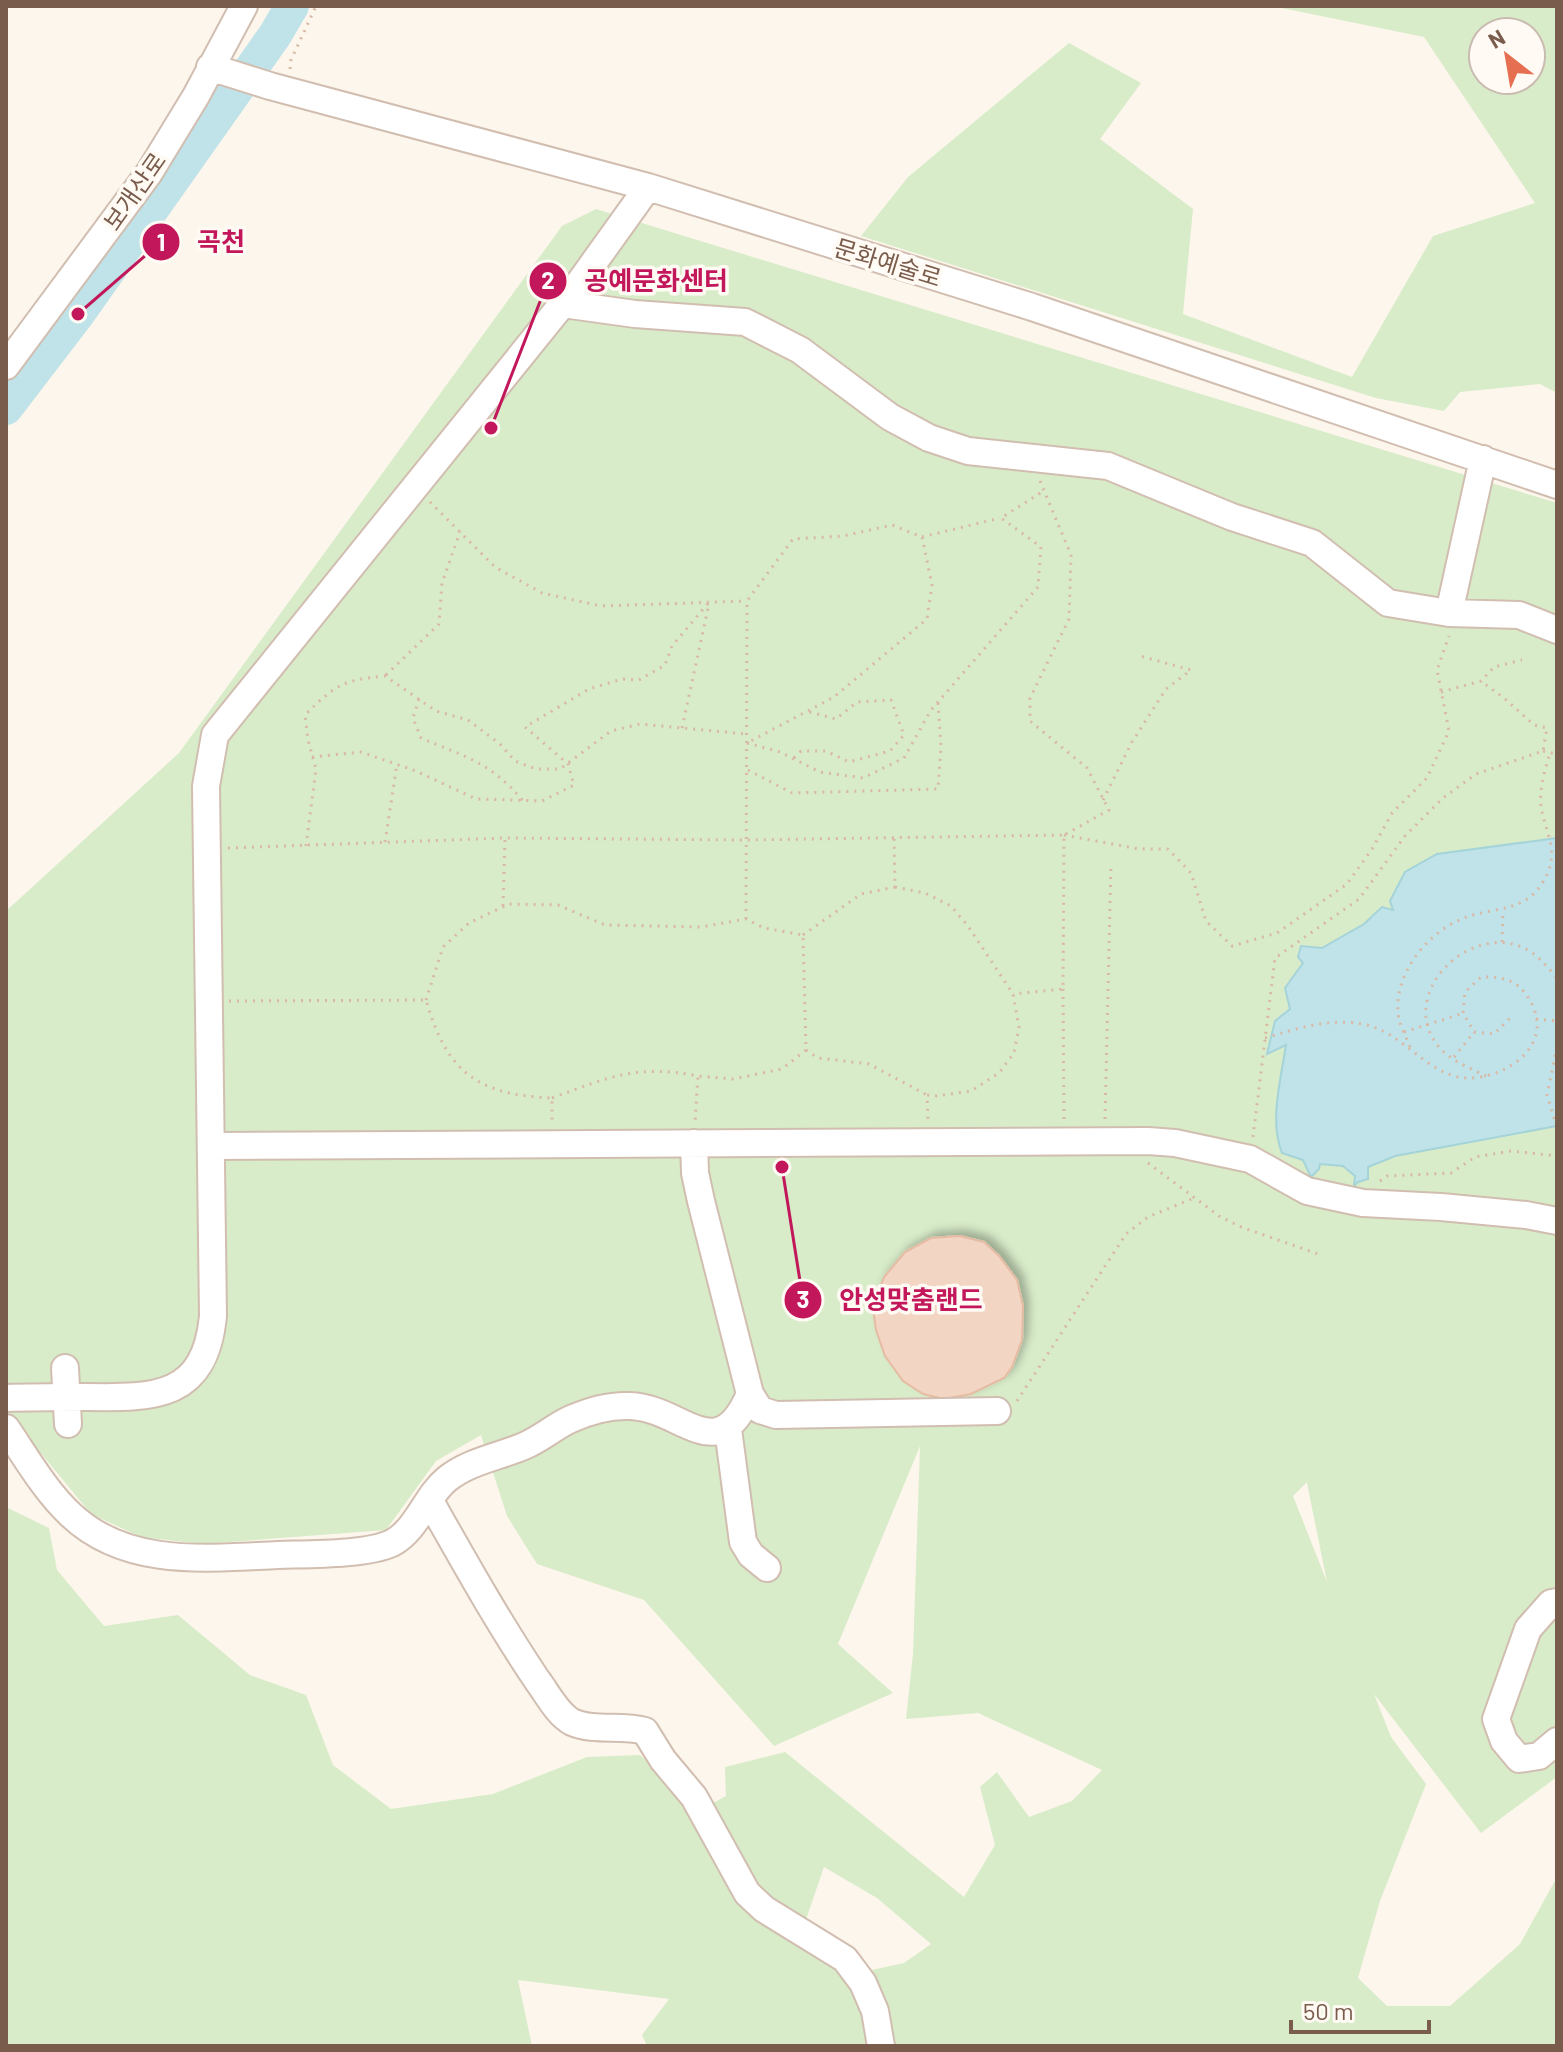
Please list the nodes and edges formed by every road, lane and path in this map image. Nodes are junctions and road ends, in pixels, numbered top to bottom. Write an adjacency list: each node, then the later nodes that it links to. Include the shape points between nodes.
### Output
1 (244, 6): 3 (street, 보개산로)
2 (316, 6): 4 (path)
3 (222, 70): 4 (street, 문화예술로); 7 (street, 보개산로)
4 (278, 88): 5 (street, 문화예술로)
5 (648, 187): 6 (street); 9 (street, 문화예술로, via 1032,307)
6 (563, 304): 8 (street, via 745,322 800,350 890,417 929,438 968,451); 11 (street)
7 (6, 366)
8 (1035, 459): 12 (path); 18 (street, via 1108,466 1312,543 1388,603)
9 (1483, 459): 10 (street, 문화예술로); 18 (street)
10 (1557, 485)
11 (415, 487): 14 (path); 47 (street, via 215,735 206,786)
12 (1042, 492): 13 (path); 39 (path, via 1071,555 1069,619 1030,698 1030,721 1087,768)
13 (1001, 518): 15 (path); 26 (path, via 1041,547 1038,587)
14 (460, 532): 16 (path, via 495,567 542,593 601,606); 22 (path, via 442,583 439,624)
15 (922, 537): 17 (path, via 892,525 843,536 793,539); 27 (path, via 932,585 927,619 834,697)
16 (710, 601): 17 (path); 28 (path); 37 (path, via 672,646 665,665 639,680 589,689 525,727)
17 (747, 601): 29 (path)
18 (1453, 613): 19 (street, via 1519,615); 24 (path, via 1437,670)
19 (1557, 630)
20 (1140, 656): 39 (path, via 1191,670 1166,689)
21 (1522, 660): 23 (path, via 1494,667)
22 (385, 676): 25 (path); 34 (path, via 351,680 305,715)
23 (1481, 681): 24 (path); 31 (path, via 1534,725 1547,728)
24 (1441, 692): 41 (path, via 1449,731 1427,778 1392,813 1347,884 1277,933 1232,946 1206,921 1191,873 1168,849)
25 (419, 699): 37 (path, via 436,711 468,720 515,761 536,769); 40 (path, via 413,718 421,738 470,757 506,780)
26 (938, 702): 35 (path, via 904,758 863,778 820,772); 38 (path, via 938,789 792,793)
27 (806, 711): 30 (path); 35 (path, via 836,719 857,702 891,700 904,735 890,751 849,762 826,751 801,751)
28 (682, 728): 29 (path); 37 (path, via 640,724 611,731)
29 (747, 735): 30 (path)
30 (747, 743): 35 (path); 38 (path)
31 (1543, 751): 32 (path); 66 (path, via 1476,774 1443,798 1405,836 1359,899 1275,958)
32 (1550, 753): 33 (path); 51 (path, via 1541,807 1551,839 1550,869 1535,894)
33 (1557, 754)
34 (312, 757): 36 (path, via 361,752); 46 (path, via 316,769)
35 (793, 759)
36 (397, 764): 40 (path, via 476,799); 45 (path)
37 (568, 764): 40 (path, via 574,785 542,801)
38 (747, 769): 44 (path)
39 (1103, 800): 41 (path, via 1109,810)
40 (523, 801)
41 (1064, 835): 43 (path); 56 (path)
42 (505, 838): 44 (path); 45 (path); 50 (path)
43 (894, 838): 44 (path); 49 (path)
44 (746, 840): 52 (path)
45 (385, 842): 46 (path)
46 (306, 846): 47 (path)
47 (208, 849): 59 (street)
48 (1111, 863): 77 (path)
49 (895, 887): 53 (path, via 861,894); 57 (path, via 951,906)
50 (503, 907): 52 (path, via 558,905 605,925 701,927); 58 (path, via 469,923 443,947)
51 (1503, 910): 54 (path); 64 (path, via 1458,920 1431,937 1399,989)
52 (746, 919): 53 (path)
53 (803, 935): 69 (path)
54 (1502, 943): 55 (path, via 1525,948); 70 (path, via 1487,942 1453,958 1433,982 1426,1009 1428,1029 1439,1048)
55 (1557, 978)
56 (1063, 989): 57 (path); 76 (path)
57 (1013, 994): 73 (path, via 1019,1027 1014,1053 999,1073 971,1091)
58 (426, 1000): 59 (path); 74 (path, via 446,1051 466,1074 491,1089)
59 (210, 1001): 81 (street)
60 (1463, 1013): 62 (path, via 1465,992 1481,977 1500,976 1528,995); 64 (path); 65 (path)
61 (1511, 1017): 65 (path, via 1494,1034)
62 (1536, 1019): 63 (path); 72 (path, via 1536,1036 1521,1060)
63 (1557, 1021)
64 (1404, 1032): 68 (path)
65 (1474, 1032): 70 (path)
66 (1265, 1038): 68 (path, via 1317,1022 1343,1022 1369,1026); 84 (path)
67 (1557, 1047): 75 (path, via 1547,1095)
68 (1410, 1048): 72 (path, via 1456,1076)
69 (806, 1050): 71 (path, via 782,1069 733,1079); 73 (path, via 818,1058 869,1064)
70 (1453, 1058): 72 (path)
71 (698, 1076): 74 (path, via 665,1070 619,1074); 80 (path)
72 (1487, 1076)
73 (927, 1095): 78 (path)
74 (552, 1098): 79 (path)
75 (1557, 1128)
76 (1064, 1141): 77 (street); 78 (street)
77 (1104, 1141): 84 (street, via 1175,1143)
78 (930, 1142): 80 (street)
79 (552, 1143): 80 (street); 81 (street)
80 (694, 1143): 90 (street, via 701,1201)
81 (212, 1146): 91 (street, via 213,1316 207,1353 179,1385 159,1395)
82 (1137, 1155): 85 (path)
83 (1557, 1156): 86 (path, via 1511,1151 1475,1157 1451,1173 1387,1176)
84 (1250, 1159): 86 (street, via 1307,1191)
85 (1194, 1198): 88 (path, via 1241,1227); 93 (path, via 1148,1217 1126,1234 1021,1395 1010,1409)
86 (1357, 1202): 87 (street)
87 (1557, 1221)
88 (1321, 1255)
89 (65, 1368): 91 (street)
90 (750, 1394): 93 (street, via 760,1410 776,1415); 96 (street)
91 (66, 1397): 92 (street); 94 (street)
92 (6, 1398)
93 (997, 1411)
94 (68, 1424)
95 (6, 1428): 97 (street, via 53,1496 89,1530 113,1544 164,1556 366,1550 392,1543)
96 (728, 1429): 97 (street, via 709,1433 631,1406 599,1409 526,1445 478,1461 445,1480); 98 (street, via 743,1542)
97 (430, 1501): 101 (street, via 507,1635 557,1708 571,1721 586,1725 645,1731 694,1797 747,1893 845,1959 863,1983)
98 (767, 1568)
99 (1557, 1602): 100 (street, via 1528,1629 1496,1719 1504,1741 1519,1759 1539,1756)
100 (1557, 1741)
101 (881, 2046)

